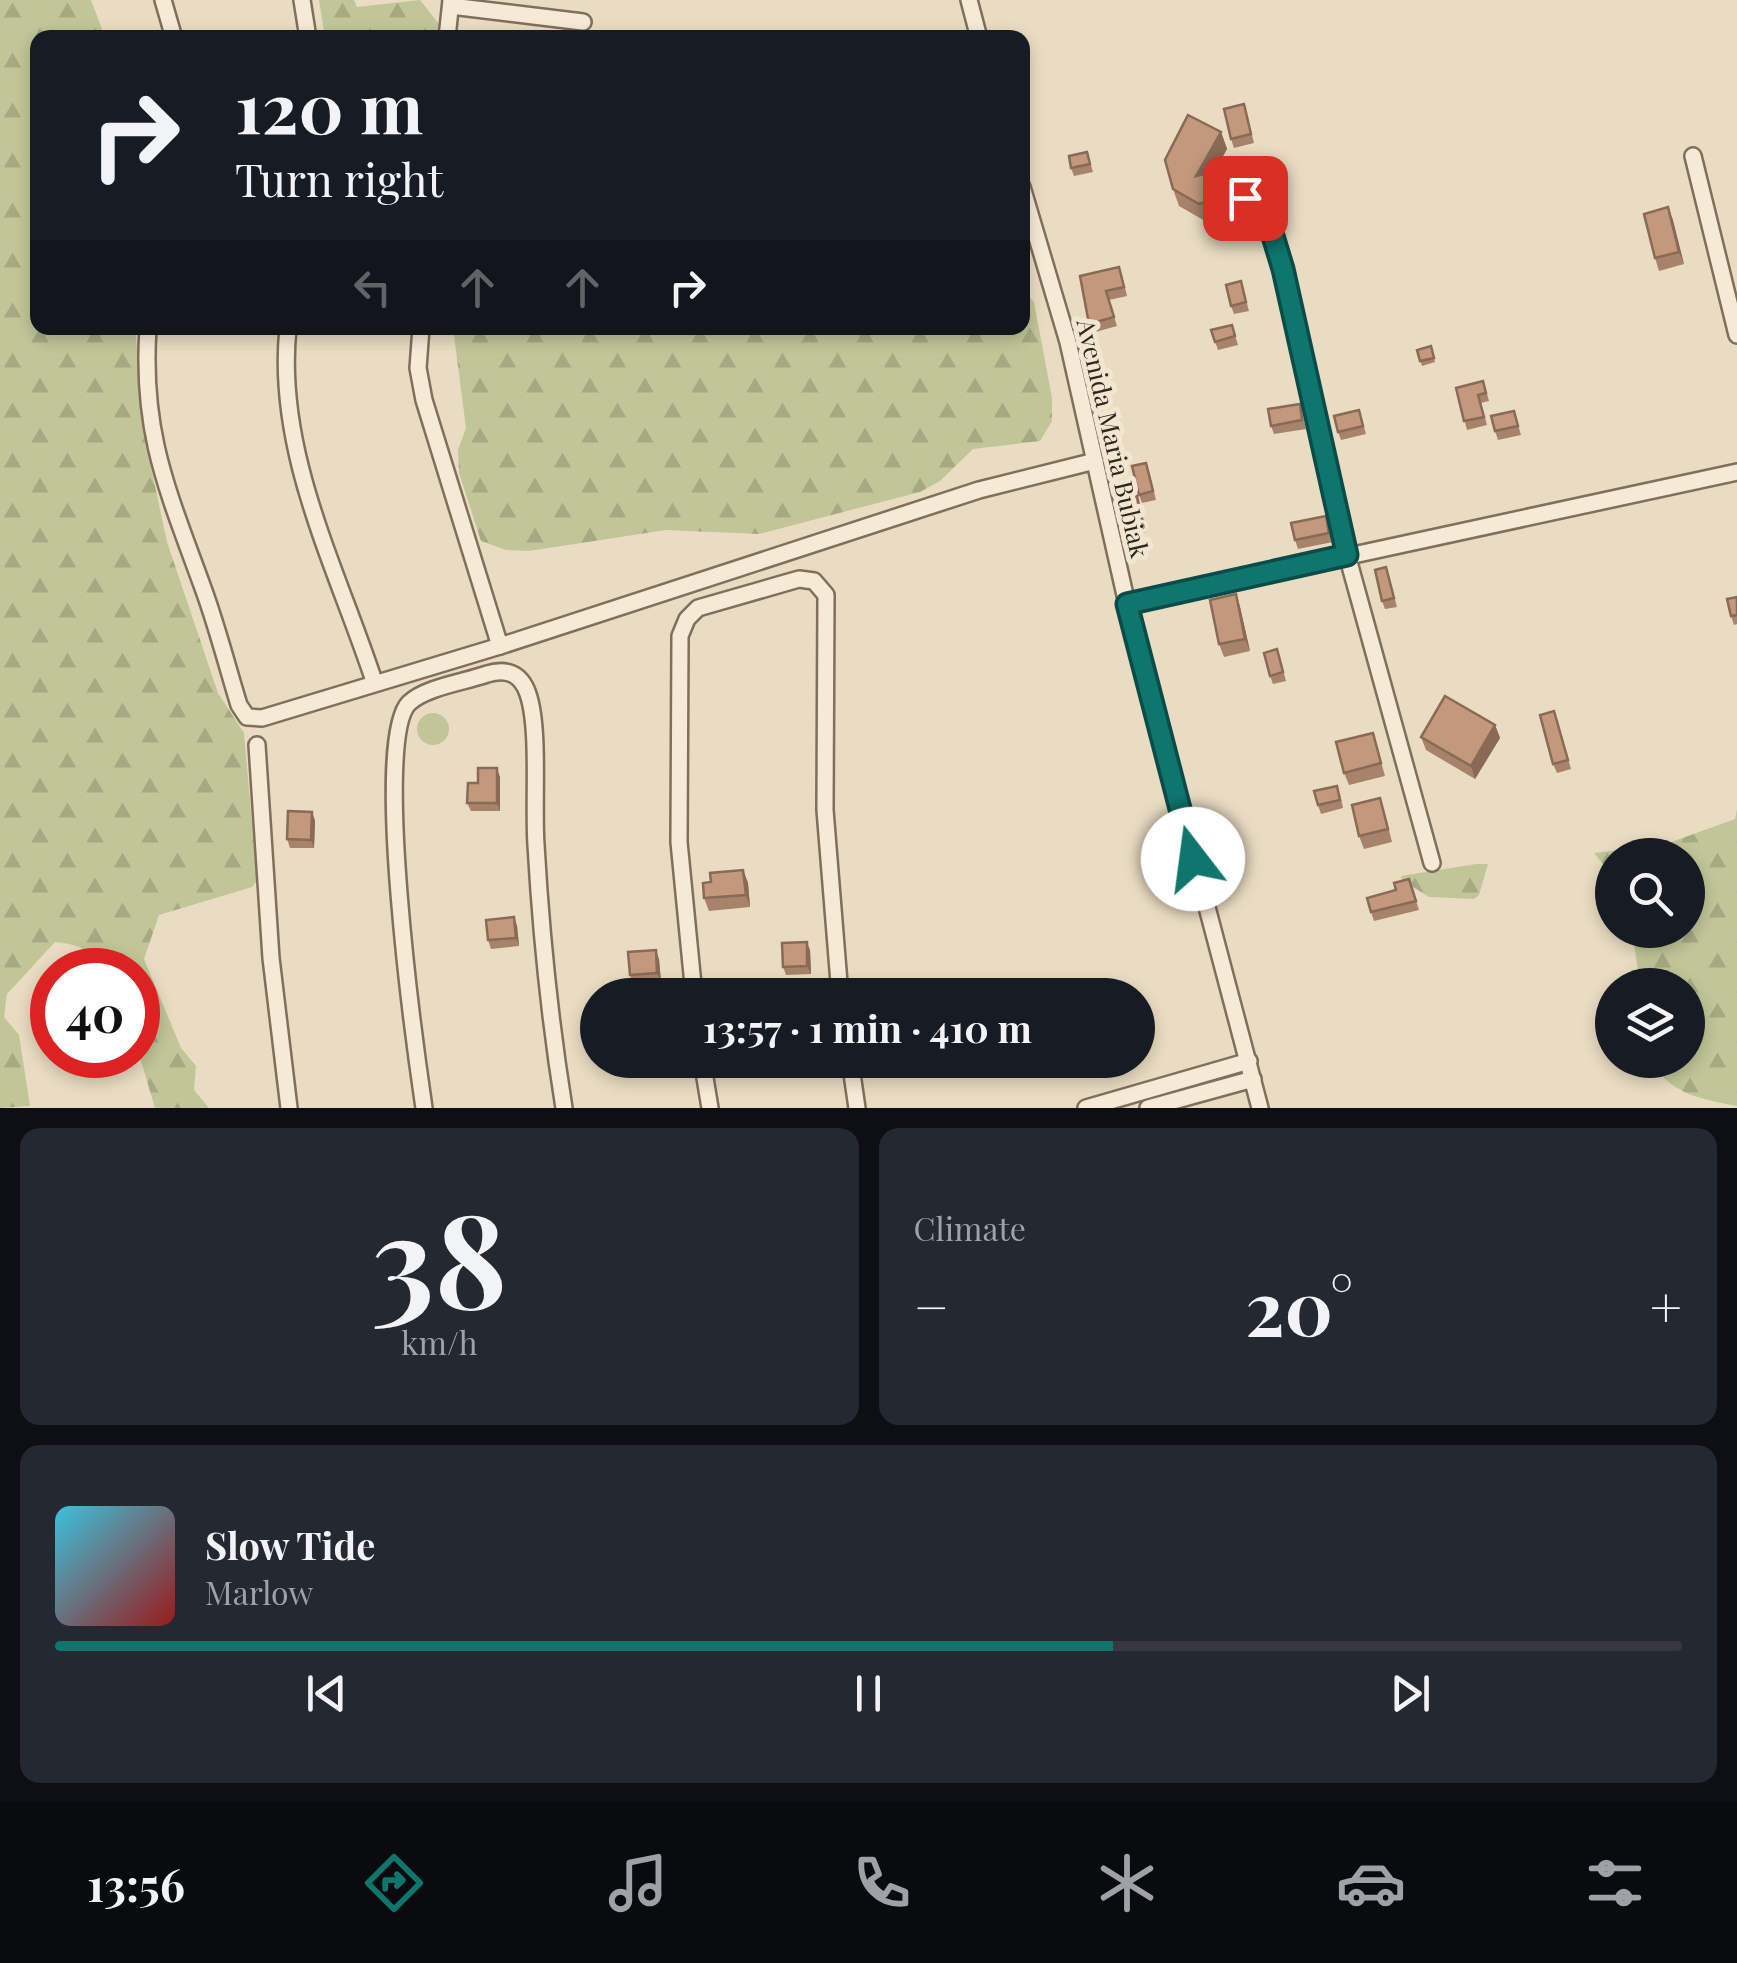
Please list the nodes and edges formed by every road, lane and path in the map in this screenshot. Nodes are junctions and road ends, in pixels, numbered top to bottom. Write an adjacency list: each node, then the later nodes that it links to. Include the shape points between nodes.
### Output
1 (162, 0): 6 (street)
2 (302, 0): 7 (street)
3 (968, 0): 9 (street)
4 (451, 3): 5 (street); 8 (street)
5 (582, 22)
6 (171, 30)
7 (307, 30)
8 (448, 30)
9 (977, 30)
10 (1693, 156): 13 (street)
11 (1236, 194): 19 (street, via 1265,210)
12 (1030, 215): 17 (street, Avenida Maria Bubiak)
13 (1737, 334)
14 (148, 335): 22 (street, via 147,384 164,490 204,589 239,706 248,717 262,718)
15 (287, 335): 22 (street, via 290,433)
16 (420, 335): 21 (street, via 424,400)
17 (1095, 461): 20 (street, Avenida Maria Bubiak); 21 (street, via 979,490)
18 (1737, 472): 19 (street)
19 (1347, 555): 20 (street); 24 (street)
20 (1127, 604): 27 (street, Avenida Maria Bubiak)
21 (500, 646): 22 (street)
22 (374, 681)
23 (257, 746): 31 (street)
24 (1432, 864)
25 (692, 978): 26 (street, via 679,842 680,636 698,608 799,579 814,581 826,594 825,810)
26 (839, 978)
27 (1249, 1061): 30 (street, Avenida Maria Bubiak); 36 (street)
28 (705, 1078): 34 (street)
29 (853, 1078): 35 (street)
30 (1253, 1079): 37 (street); 38 (street, Avenida Maria Bubiak)
31 (289, 1108)
32 (424, 1108): 33 (street, via 405,970 396,830 402,717 409,703 427,694 501,670 516,674 529,696 552,1038)
33 (564, 1108)
34 (710, 1108)
35 (857, 1108)
36 (1086, 1108)
37 (1148, 1108)
38 (1260, 1108)

